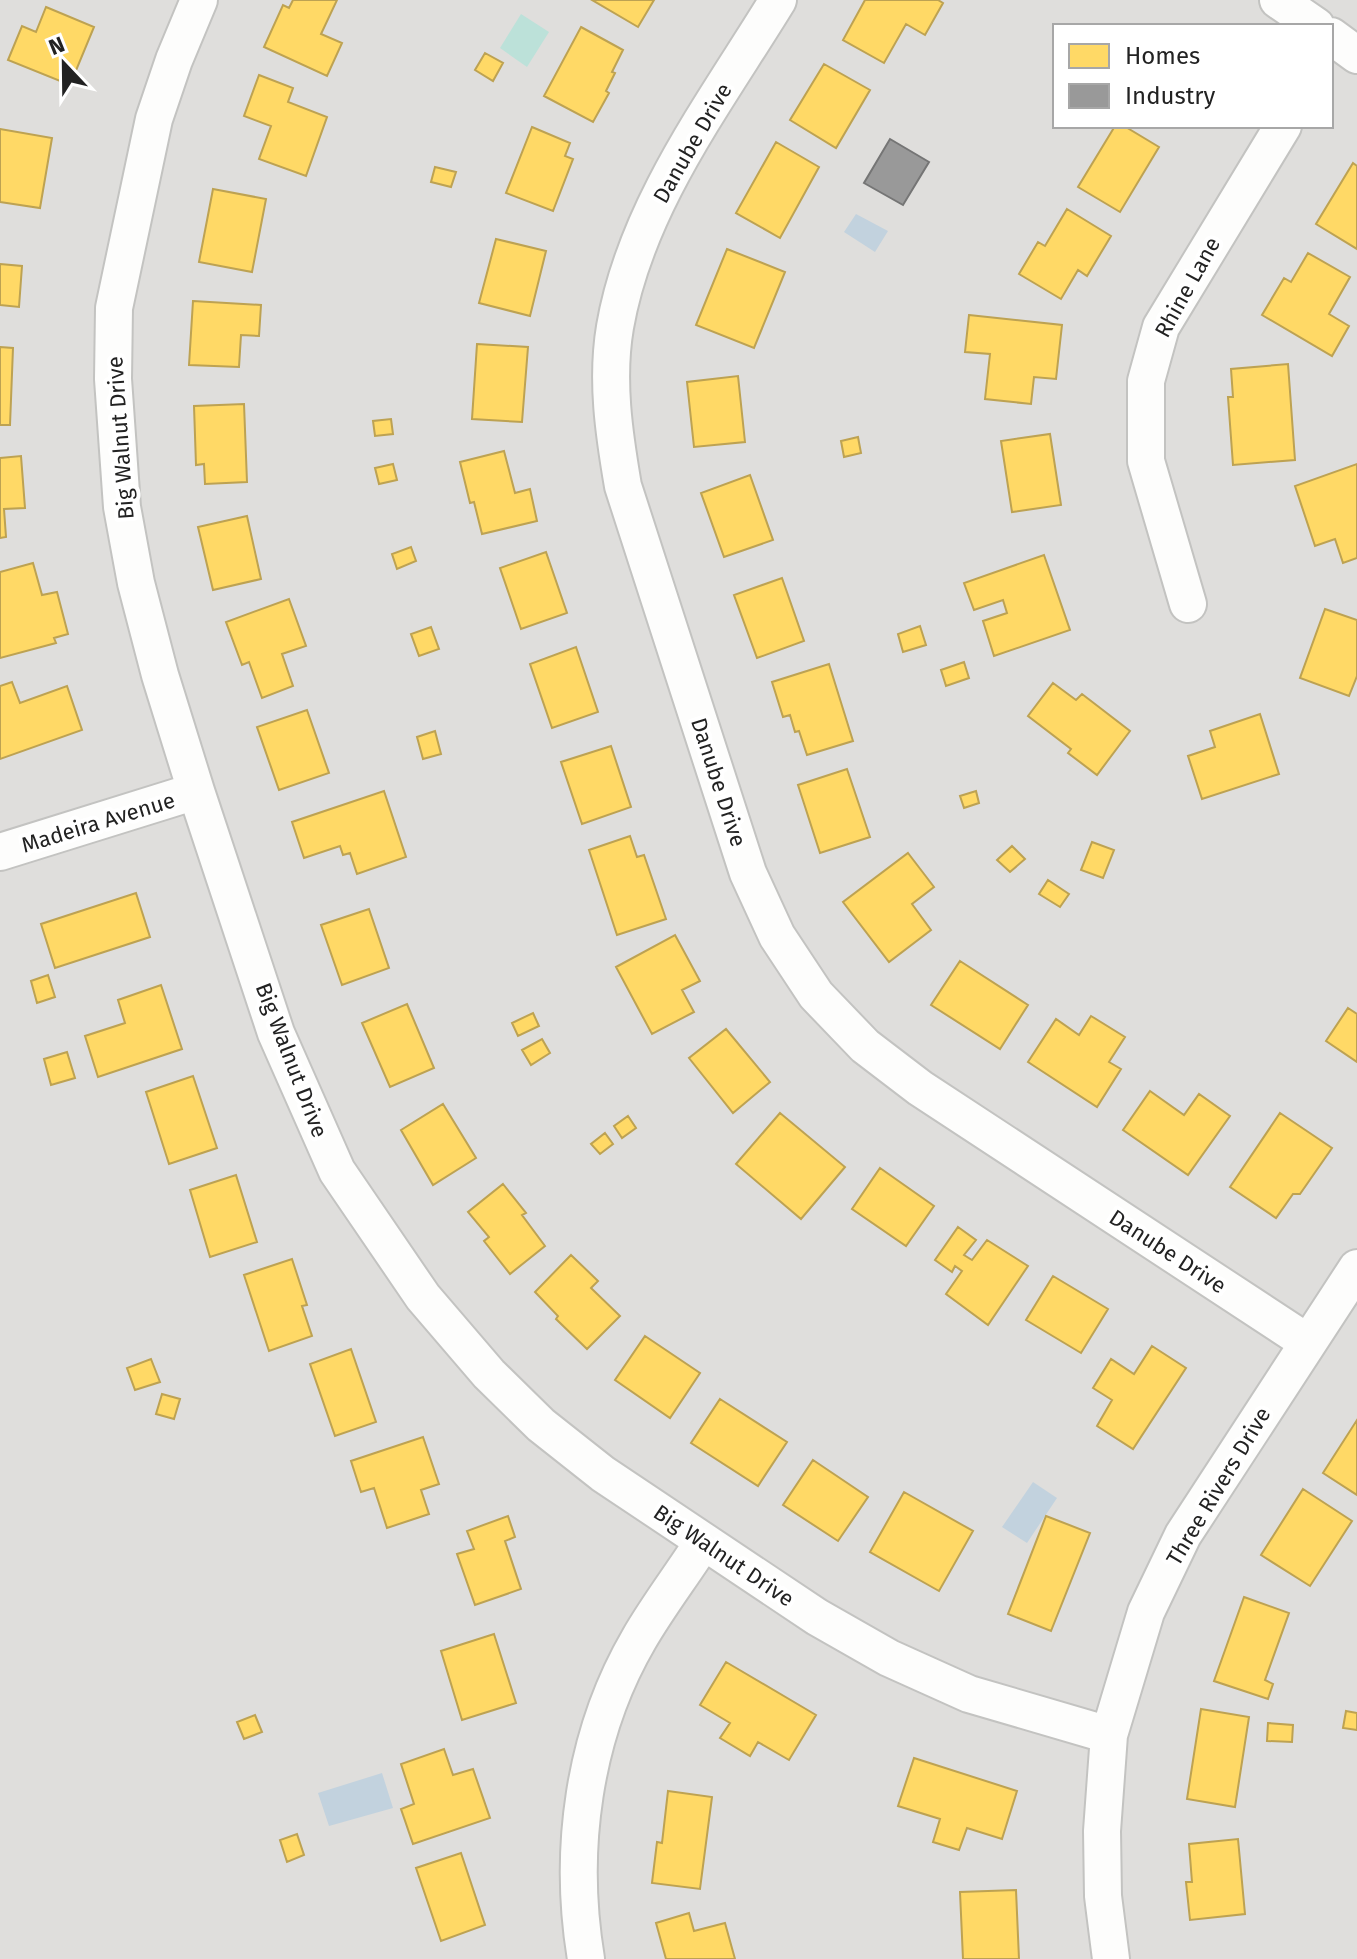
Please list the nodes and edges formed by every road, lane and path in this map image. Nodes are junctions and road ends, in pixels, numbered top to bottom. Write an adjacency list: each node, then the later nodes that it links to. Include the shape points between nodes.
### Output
1 (199, 0): 7 (street, Big Walnut Drive, via 154,119 114,308 113,379 122,507 136,583)
2 (778, 0): 10 (street, Danube Drive, via 667,180 644,230 615,329 611,386 623,486 748,873 777,936 816,995 865,1046 920,1088)
3 (1278, 0): 4 (street)
4 (1311, 24)
5 (1282, 128): 6 (street, Rhine Lane, via 1161,327 1146,381 1146,461)
6 (1188, 604)
7 (196, 791): 8 (street, Madeira Avenue); 11 (street, Big Walnut Drive, via 276,1033 337,1171 423,1297 489,1374 541,1425 603,1474)
8 (0, 852)
9 (1357, 1268): 10 (street, Three Rivers Drive)
10 (1307, 1342): 12 (street, Three Rivers Drive, via 1183,1535 1146,1612)
11 (703, 1542): 12 (street, Big Walnut Drive, via 889,1658 969,1694); 13 (street, via 638,1641 598,1731 578,1869)
12 (1109, 1735): 14 (street, Three Rivers Drive, via 1102,1831)
13 (586, 1959)
14 (1111, 1959)

